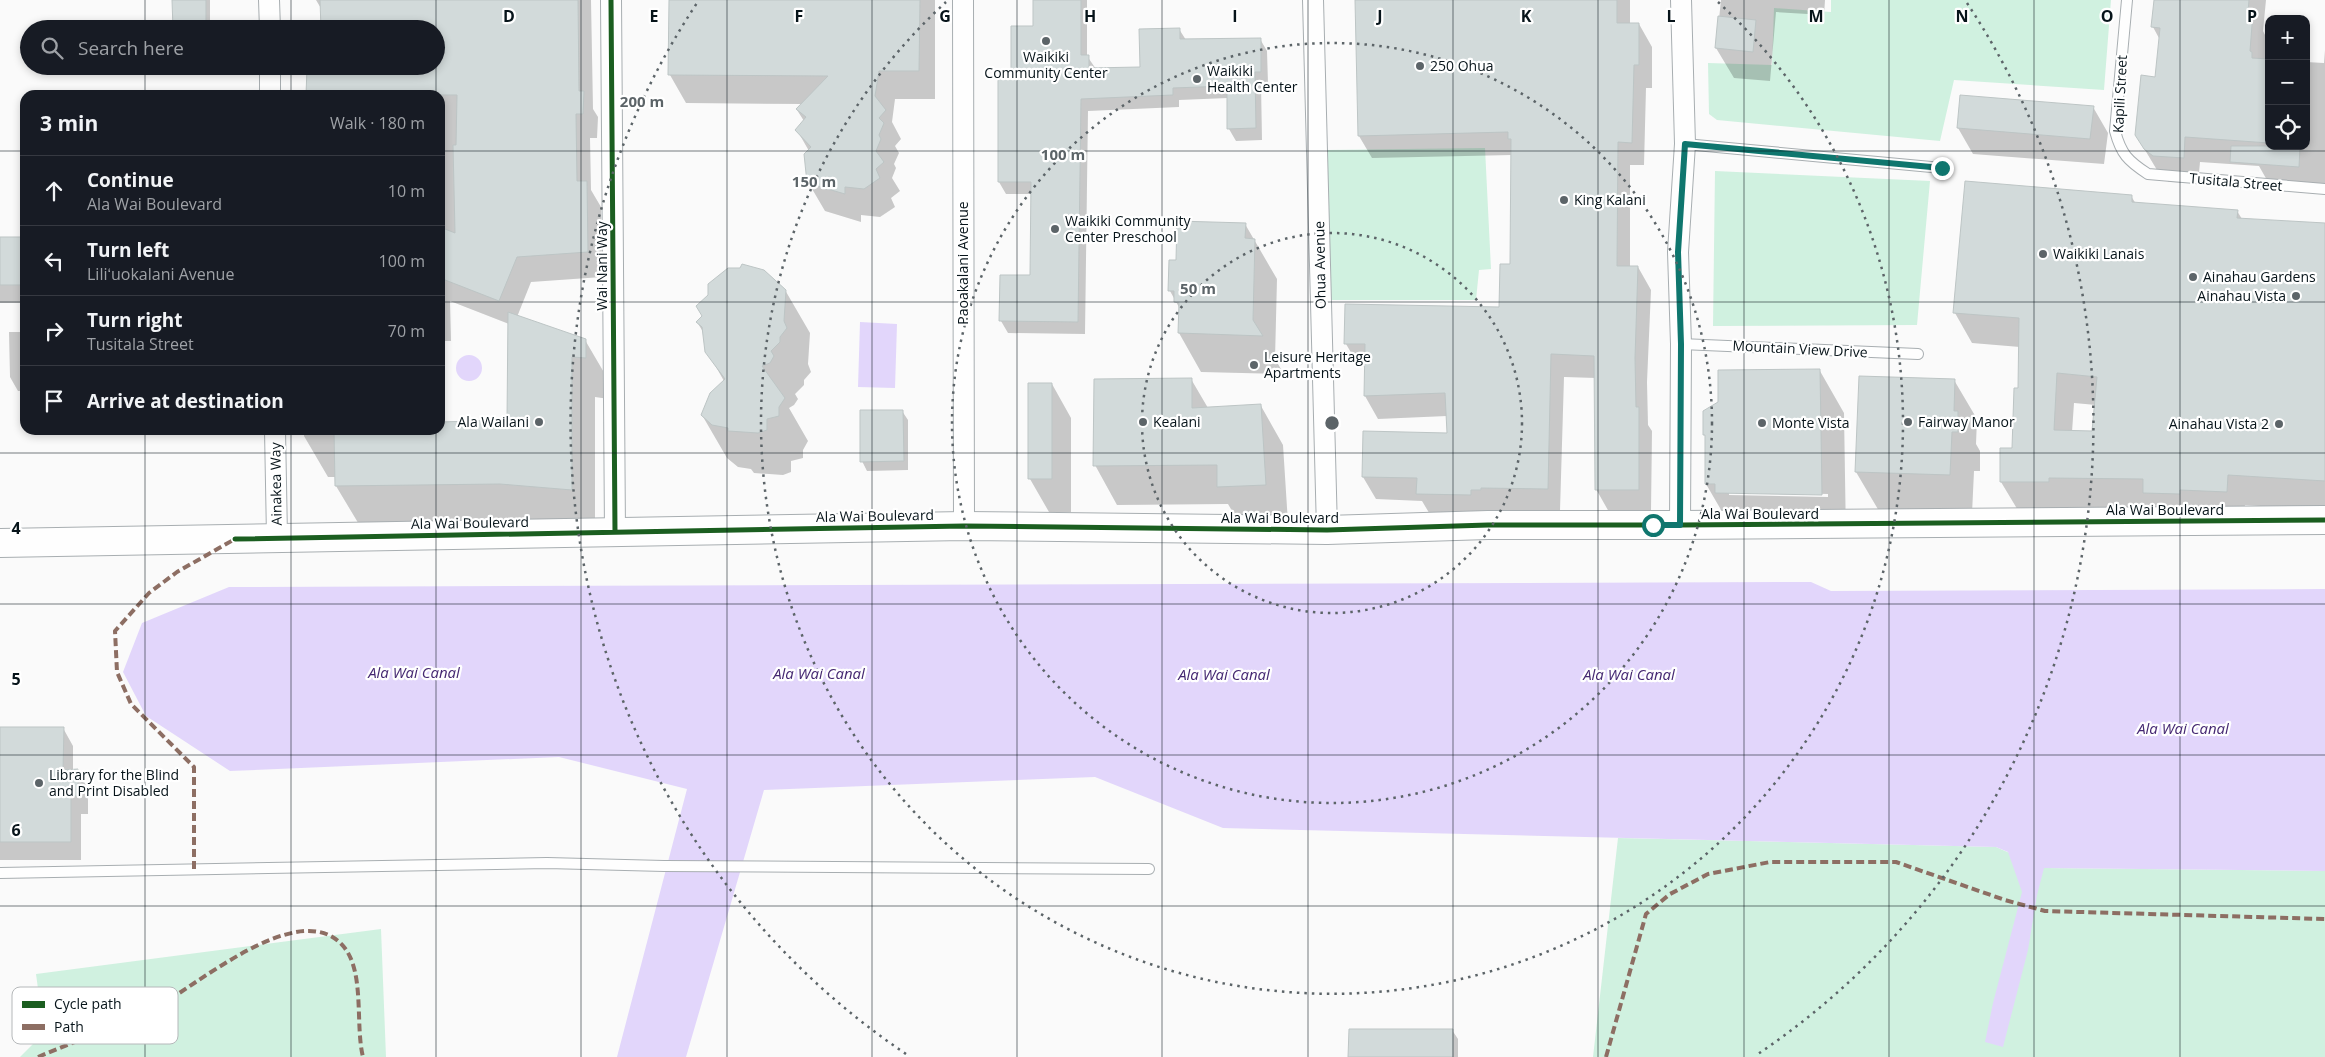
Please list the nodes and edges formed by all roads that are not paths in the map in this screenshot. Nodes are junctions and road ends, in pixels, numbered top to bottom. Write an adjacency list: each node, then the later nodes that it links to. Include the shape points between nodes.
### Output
1 (269, 0): 7 (street)
2 (612, 0): 21 (street, Wai Nani Way)
3 (963, 0): 19 (street, Paoakalani Avenue)
4 (1313, 0): 20 (street, Ohua Avenue)
5 (1681, 0): 10 (street)
6 (2127, 0): 12 (lane, Kapili Street, via 2115,131 2124,156)
7 (270, 20)
8 (270, 75): 9 (street)
9 (270, 90)
10 (1685, 144): 11 (lane); 14 (street, via 1678,252)
11 (1942, 168)
12 (2148, 174): 13 (lane, Tusitala Street)
13 (2325, 189)
14 (1681, 344): 15 (lane, Mountain View Drive); 18 (street)
15 (1918, 354)
16 (275, 435): 22 (street, Ainakea Way)
17 (2325, 520): 18 (main road, Ala Wai Boulevard)
18 (1680, 525): 20 (main road, Ala Wai Boulevard, via 1488,525)
19 (964, 526): 20 (main road, Ala Wai Boulevard); 21 (main road, Ala Wai Boulevard)
20 (1326, 530)
21 (615, 532): 22 (main road, Ala Wai Boulevard)
22 (277, 537): 23 (main road, Ala Wai Boulevard)
23 (0, 543)
24 (1149, 869): 25 (lane, via 546,863)
25 (0, 873)

